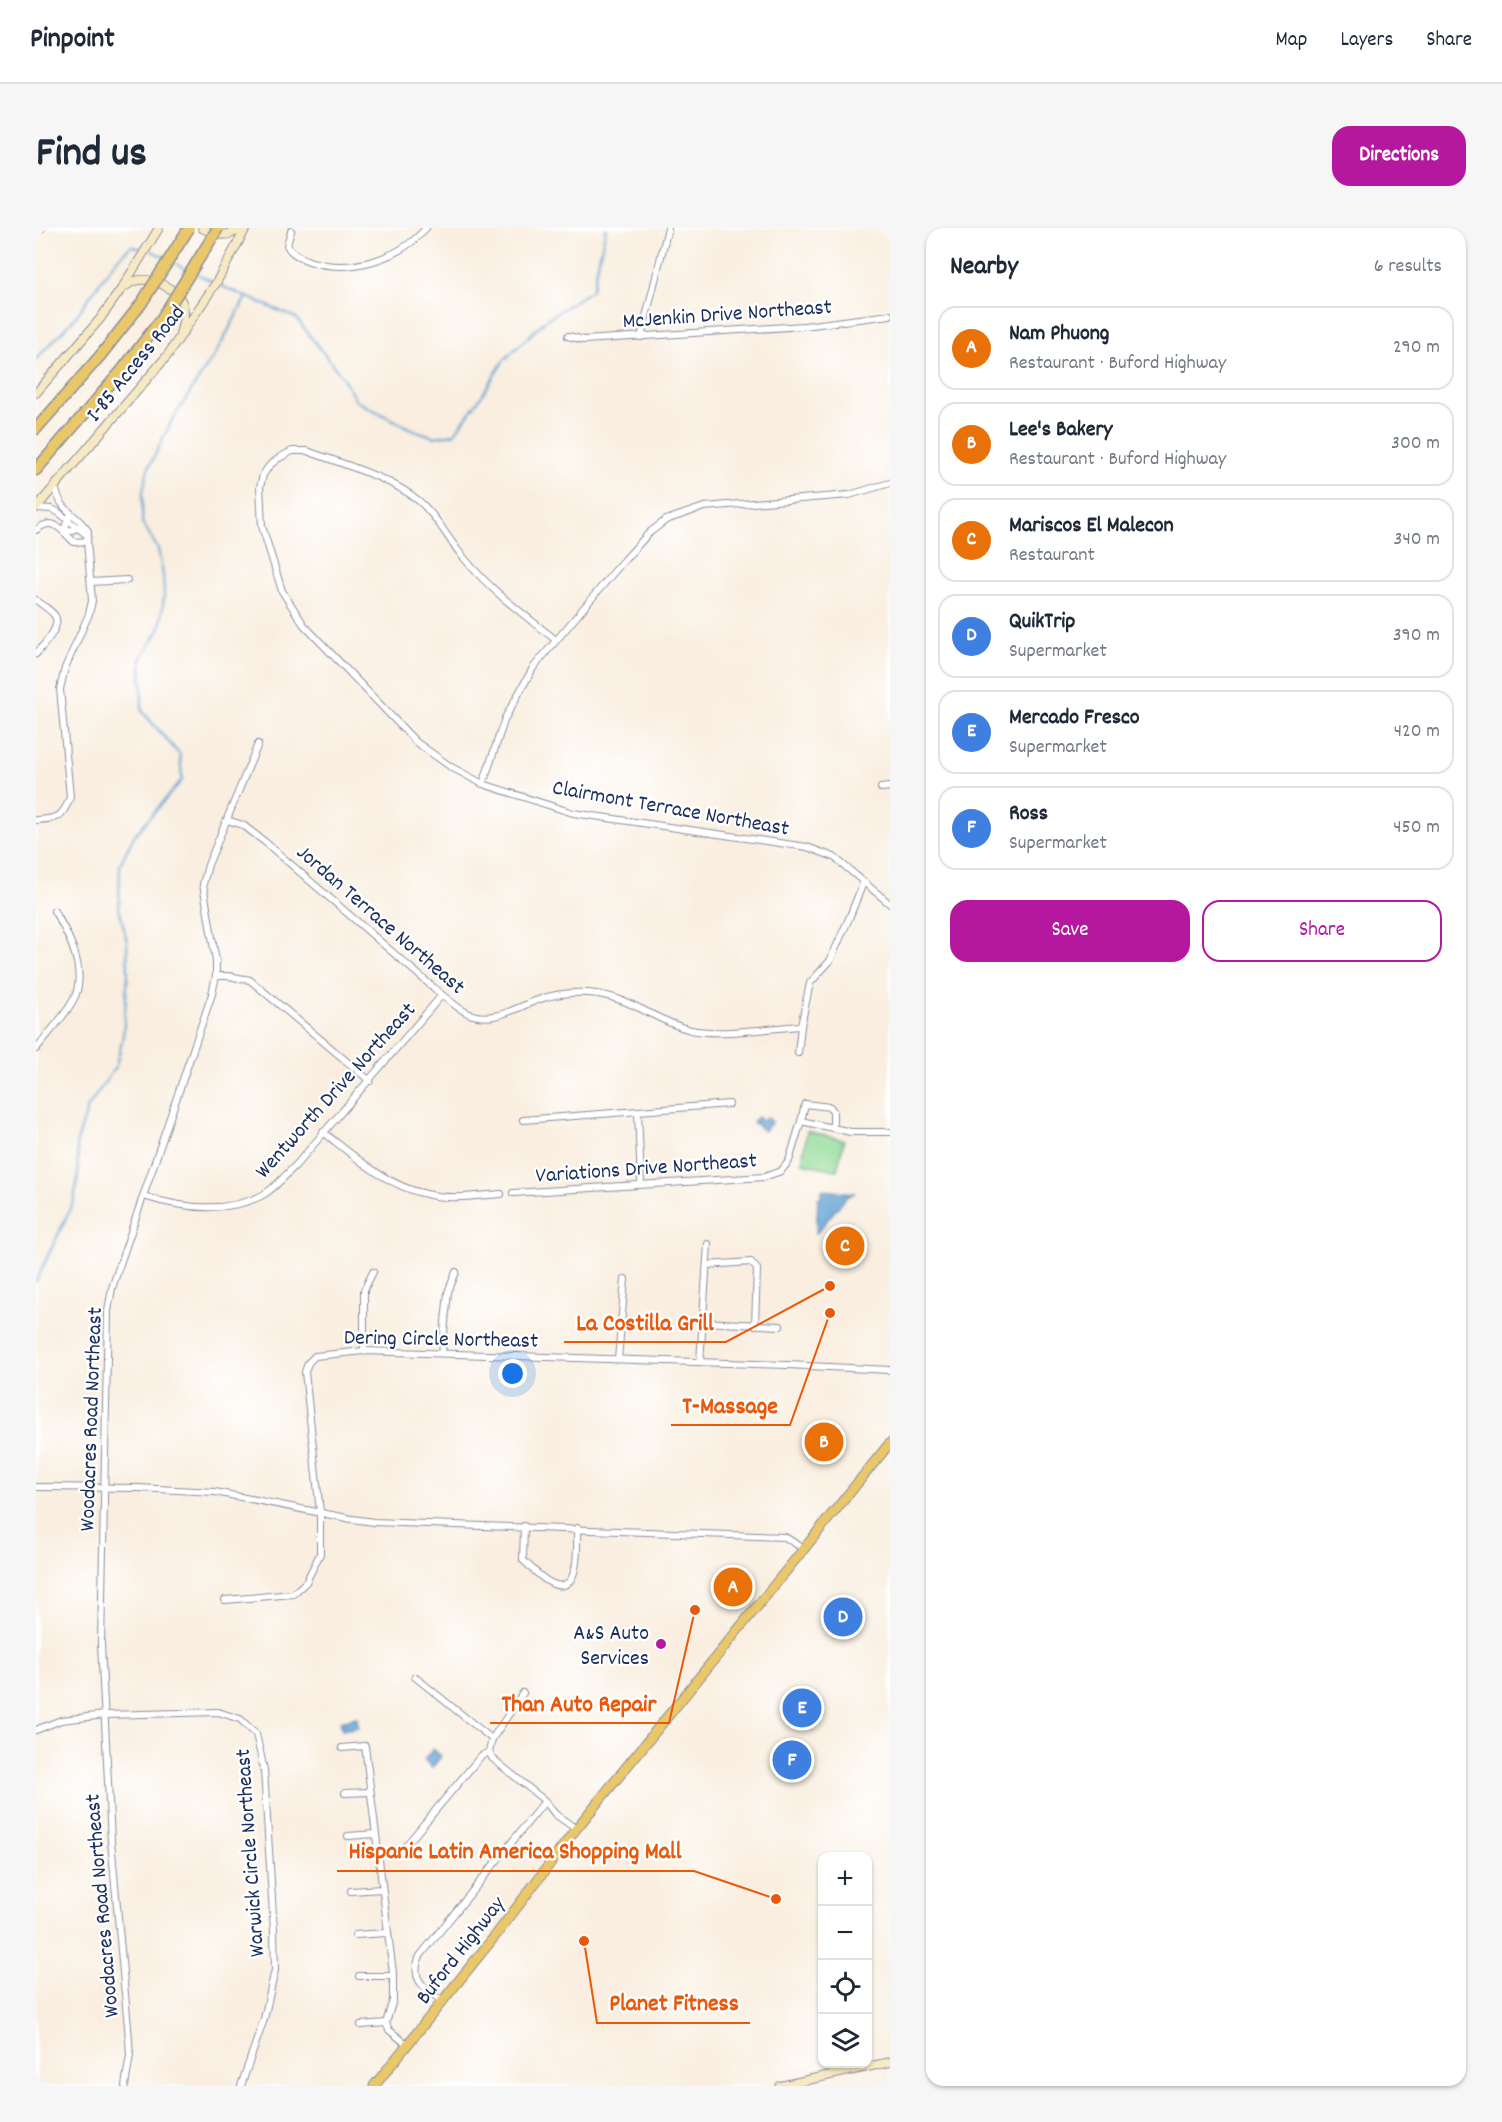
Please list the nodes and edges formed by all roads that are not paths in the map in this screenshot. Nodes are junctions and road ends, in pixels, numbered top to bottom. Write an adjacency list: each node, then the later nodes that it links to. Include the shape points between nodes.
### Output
1 (42, 228): 11 (street)
2 (159, 228): 12 (main road)
3 (189, 228): 18 (highway, bridge, via 141,304)
4 (202, 228): 6 (main road, via 224,236)
5 (218, 228): 19 (highway, bridge, via 162,318)
6 (241, 228)
7 (246, 228): 16 (main road, I-85 Access Road)
8 (426, 228): 10 (street, via 392,253 365,263 341,266 316,263 292,252 287,245)
9 (668, 228): 15 (street)
10 (291, 231)
11 (36, 232)
12 (122, 288): 16 (main road, via 137,280 149,281 175,293 184,310); 17 (main road)
13 (890, 315): 15 (street, McJenkin Drive Northeast, via 804,326)
14 (568, 336): 15 (street, McJenkin Drive Northeast, via 585,340)
15 (641, 337)
16 (177, 343): 21 (main road, I-85 Access Road)
17 (36, 393)
18 (36, 429)
19 (36, 470)
20 (890, 483): 29 (street, via 849,495 704,507 666,520)
21 (54, 486): 22 (main road, I-85 Access Road); 23 (street)
22 (36, 508): 23 (street, via 52,509)
23 (69, 517): 25 (street, via 88,531)
24 (36, 530): 25 (street, via 50,523 74,542)
25 (87, 538): 27 (street)
26 (127, 580): 27 (street)
27 (91, 582): 35 (street, via 89,614 60,689 70,797 66,810 55,819)
28 (36, 600): 30 (street, via 57,622)
29 (556, 640): 32 (street, via 533,668 505,718); 32 (street, Clairmont Terrace Northeast, via 502,596 464,558 431,512 399,488 307,451 292,451 279,458 263,475 262,526 282,591 304,625 416,742)
30 (36, 654)
31 (258, 744): 36 (street, Woodacres Road Northeast)
32 (483, 784): 37 (street, Clairmont Terrace Northeast, via 573,813 807,847 834,857)
33 (890, 787): 34 (street)
34 (881, 788)
35 (36, 820)
36 (227, 820): 40 (street, Woodacres Road Northeast, via 203,884); 41 (street, Jordan Terrace Northeast, via 243,825 265,842)
37 (862, 883): 38 (street, Clairmont Terrace Northeast); 42 (street, via 830,961 810,983)
38 (890, 904)
39 (54, 911): 43 (street, via 75,952 77,993)
40 (216, 976): 45 (street, via 250,981); 56 (street, Woodacres Road Northeast)
41 (442, 995): 42 (street, Jordan Terrace Northeast, via 460,1009 488,1017 540,999 588,993 625,1000 692,1030); 45 (street, Wentworth Drive Northeast)
42 (801, 1026): 44 (street)
43 (36, 1049)
44 (798, 1053)
45 (370, 1081): 51 (street, Wentworth Drive Northeast)
46 (729, 1104): 47 (street)
47 (638, 1112): 48 (street); 53 (street)
48 (523, 1120)
49 (801, 1121): 50 (street); 50 (street, via 805,1104 830,1107); 53 (street, Variations Drive Northeast, via 789,1161 781,1171 749,1179)
50 (833, 1128): 52 (street)
51 (323, 1132): 55 (street, via 401,1186 427,1195); 56 (street, Wentworth Drive Northeast, via 277,1184 248,1201 210,1208 179,1206)
52 (890, 1132)
53 (641, 1184): 54 (street, Variations Drive Northeast)
54 (513, 1193)
55 (501, 1194)
56 (143, 1196): 72 (street, Woodacres Road Northeast, via 108,1311)
57 (708, 1244): 58 (street)
58 (707, 1265): 62 (street); 63 (street, via 751,1262 757,1269)
59 (373, 1272): 65 (street, via 364,1290)
60 (456, 1272): 66 (street, via 448,1292)
61 (625, 1279): 67 (street)
62 (702, 1322): 63 (street); 68 (street)
63 (755, 1325): 64 (street)
64 (780, 1326)
65 (364, 1351): 66 (street, Dering Circle Northeast); 73 (street, Dering Circle Northeast, via 315,1356 306,1367)
66 (442, 1353): 67 (street, Dering Circle Northeast)
67 (618, 1359): 68 (street, Dering Circle Northeast)
68 (700, 1362): 69 (street, Dering Circle Northeast)
69 (890, 1370)
70 (890, 1443): 76 (main road, Buford Highway)
71 (36, 1487): 72 (street)
72 (104, 1488): 73 (street, via 215,1492); 80 (street, Woodacres Road Northeast, via 101,1644)
73 (320, 1512): 74 (street, via 374,1521); 77 (street, Dering Circle Northeast, via 320,1554 300,1589 283,1596)
74 (524, 1526): 75 (street); 75 (street, via 523,1560 548,1581 562,1586 573,1578)
75 (577, 1528): 76 (street, via 785,1537)
76 (804, 1549): 88 (main road, Buford Highway)
77 (225, 1600)
78 (416, 1677): 82 (street)
79 (523, 1693): 82 (street)
80 (105, 1715): 81 (street, Warwick Circle Northeast, via 61,1720); 103 (street, Woodacres Road Northeast, via 111,1841 129,2027); 104 (street, Warwick Circle Northeast, via 218,1712 240,1719 256,1734 264,1781 274,1970 264,2019)
81 (36, 1730)
82 (492, 1739): 84 (street)
83 (342, 1748): 85 (street, via 364,1746)
84 (489, 1752): 87 (street); 91 (street, via 481,1756)
85 (370, 1792): 86 (street); 89 (street)
86 (345, 1793)
87 (545, 1801): 88 (street); 98 (street, via 420,1956 415,1966 418,1980)
88 (576, 1829): 98 (main road, Buford Highway)
89 (375, 1834): 90 (street); 92 (street)
90 (348, 1836)
91 (403, 1849)
92 (382, 1889): 93 (street); 94 (street)
93 (351, 1891)
94 (386, 1932): 95 (street); 97 (street)
95 (355, 1935)
96 (359, 1976): 97 (street)
97 (393, 1976): 99 (street, via 393,2000)
98 (443, 2002): 101 (main road, Buford Highway)
99 (386, 2023): 100 (street); 101 (street)
100 (361, 2025)
101 (408, 2044): 105 (main road, Buford Highway)
102 (890, 2062): 106 (main road)
103 (125, 2086)
104 (242, 2086)
105 (374, 2086)
106 (780, 2086)

